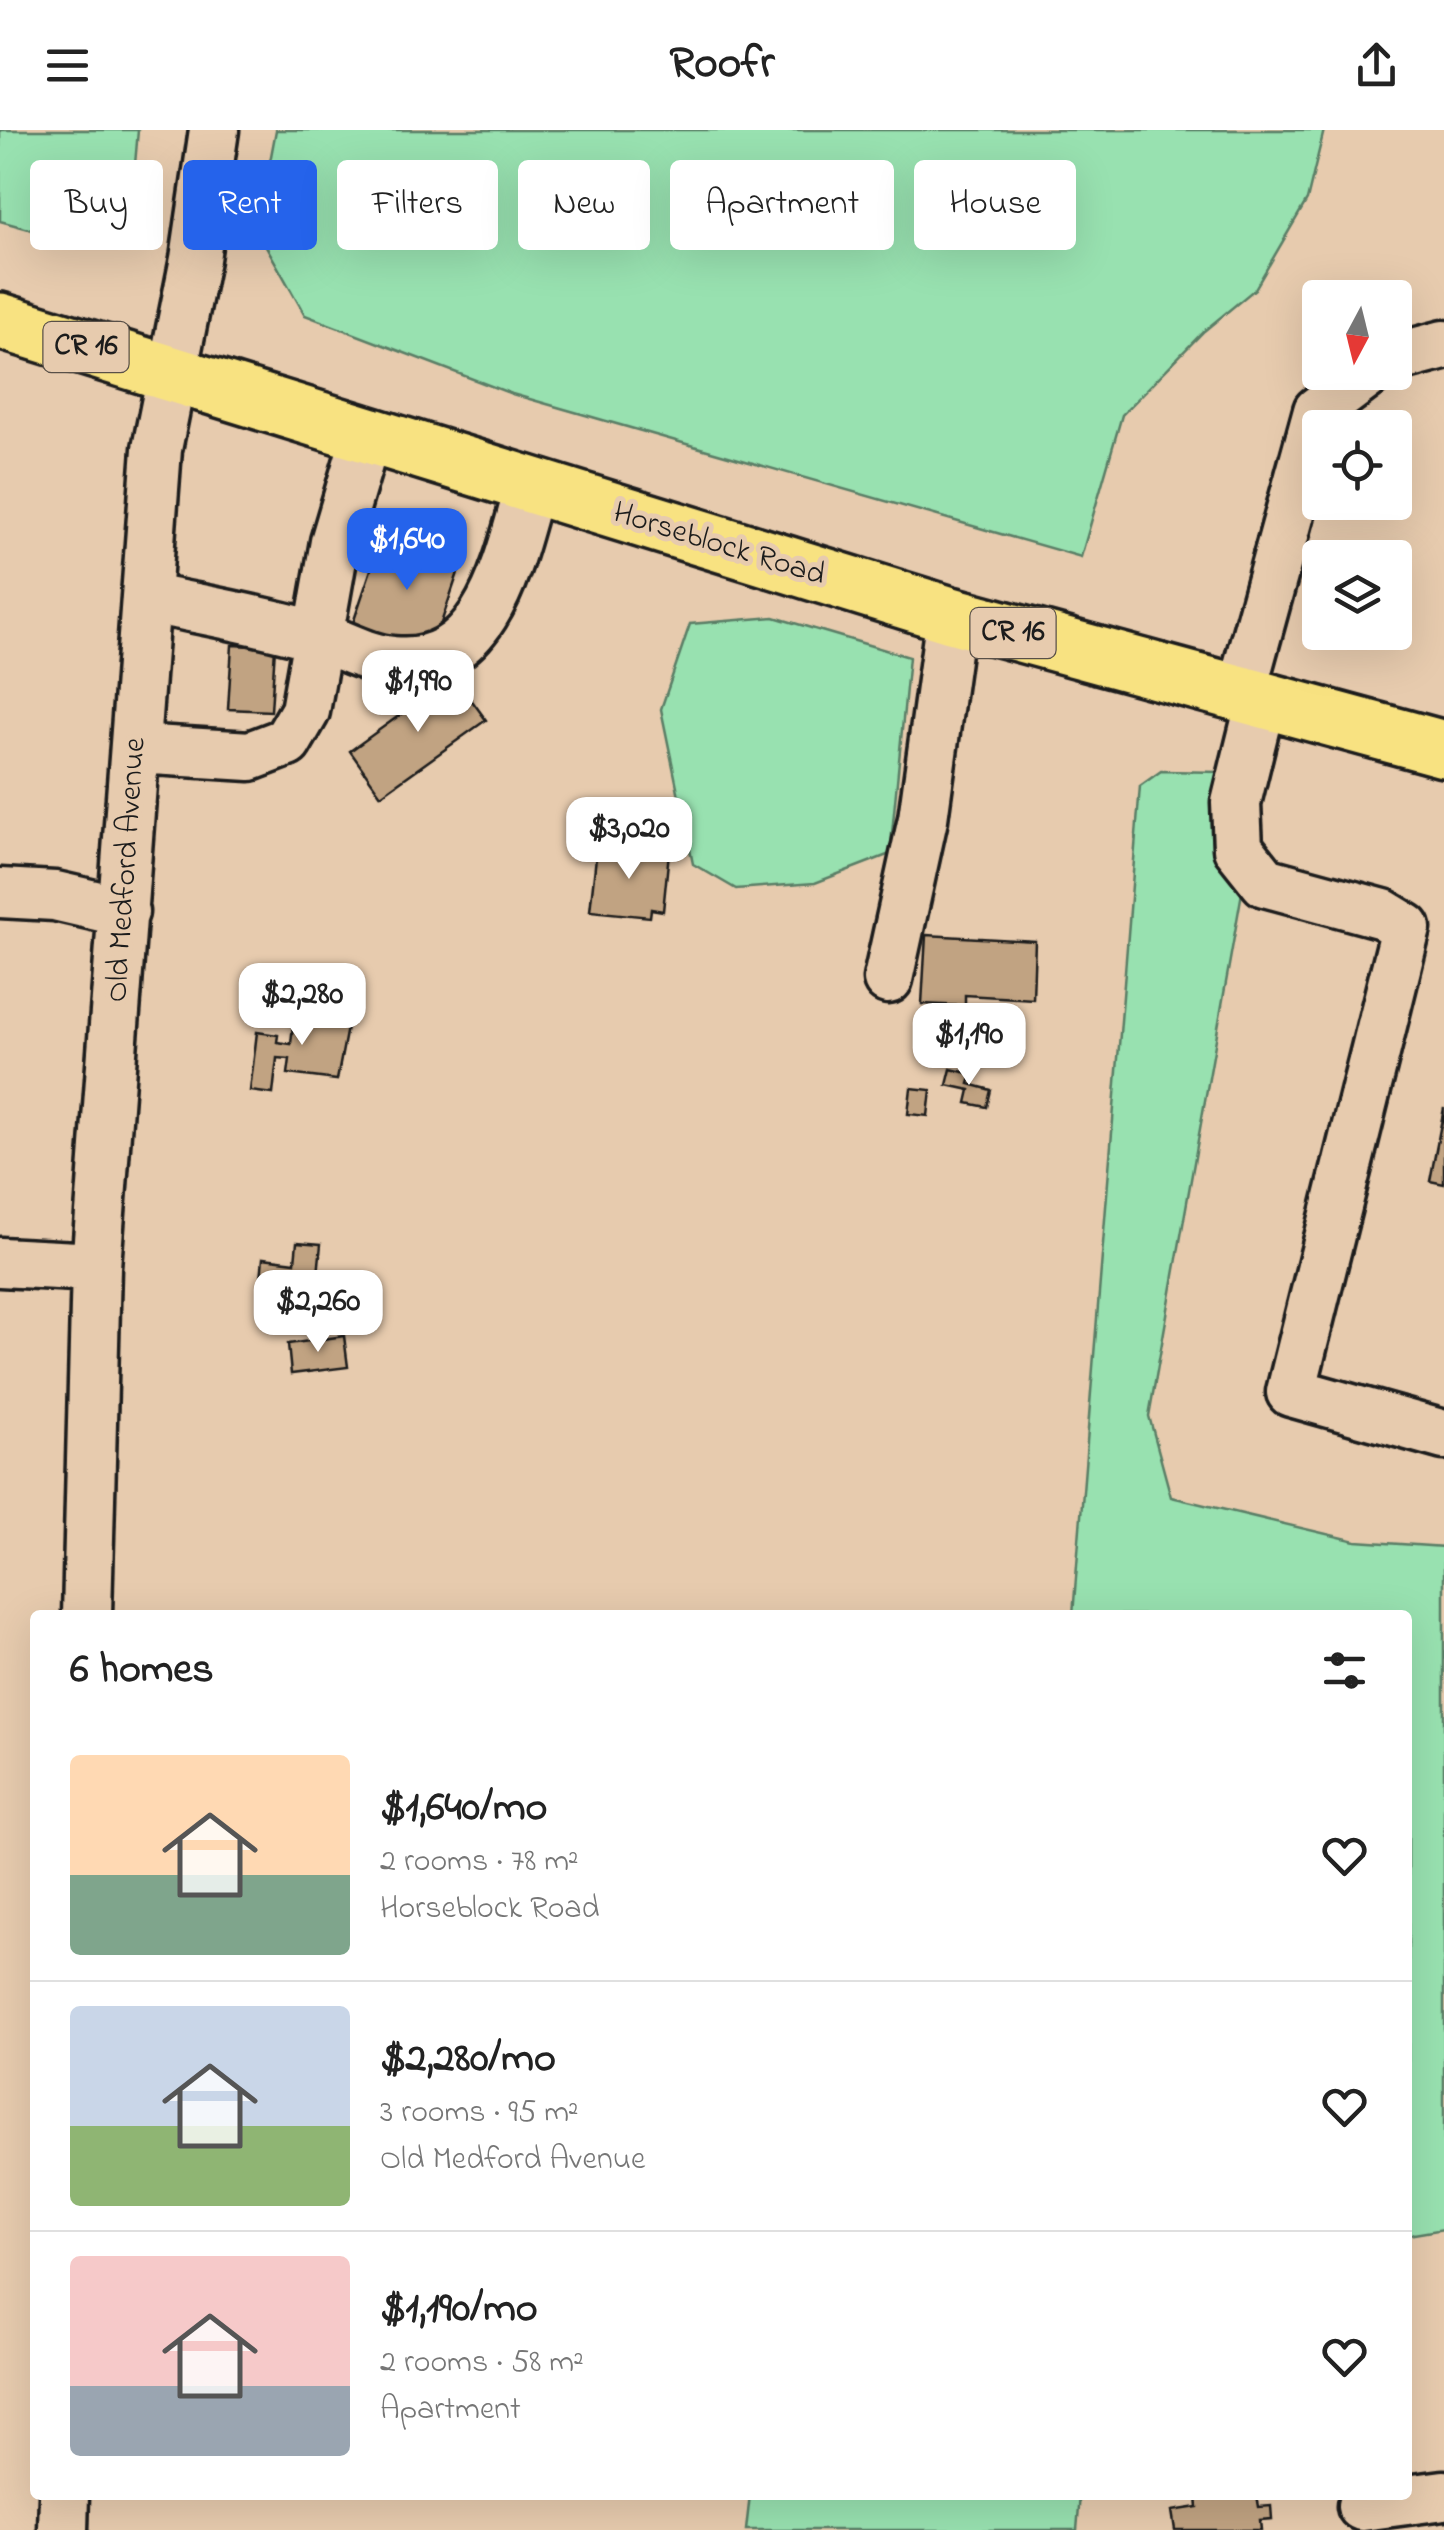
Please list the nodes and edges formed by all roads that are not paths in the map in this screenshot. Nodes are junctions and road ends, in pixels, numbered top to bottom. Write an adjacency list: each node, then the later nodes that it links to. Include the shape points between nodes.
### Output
1 (214, 130): 5 (street, Old Medford Avenue)
2 (0, 321): 5 (main road, Horseblock Road / CR 16)
3 (1444, 346): 4 (street)
4 (1412, 354)
5 (172, 373): 7 (main road, Horseblock Road / CR 16); 9 (street, Old Medford Avenue, via 158,449)
6 (1346, 390): 12 (street, via 1318,411)
7 (366, 436): 8 (main road, Horseblock Road / CR 16); 11 (street)
8 (530, 486): 10 (main road, Horseblock Road / CR 16); 11 (street, via 483,619 462,643 432,661 391,662)
9 (147, 598): 11 (street); 14 (street, Old Medford Avenue)
10 (950, 615): 12 (main road, Horseblock Road / CR 16); 17 (street, via 924,819)
11 (316, 635): 14 (street, via 305,711 287,742 250,756)
12 (1251, 699): 13 (main road, Horseblock Road / CR 16); 20 (street, via 1236,804 1238,848 1266,882 1383,914 1406,928 1291,1392)
13 (1444, 748)
14 (137, 749): 16 (street, Old Medford Avenue)
15 (0, 893): 16 (street, via 55,896)
16 (124, 912): 19 (street, Old Medford Avenue)
17 (888, 979)
18 (0, 1262): 19 (street)
19 (96, 1267): 21 (street, Old Medford Avenue)
20 (1444, 1434)
21 (87, 1610)
22 (1444, 2495): 24 (street)
23 (64, 2500): 25 (street)
24 (1361, 2510)
25 (62, 2530)

